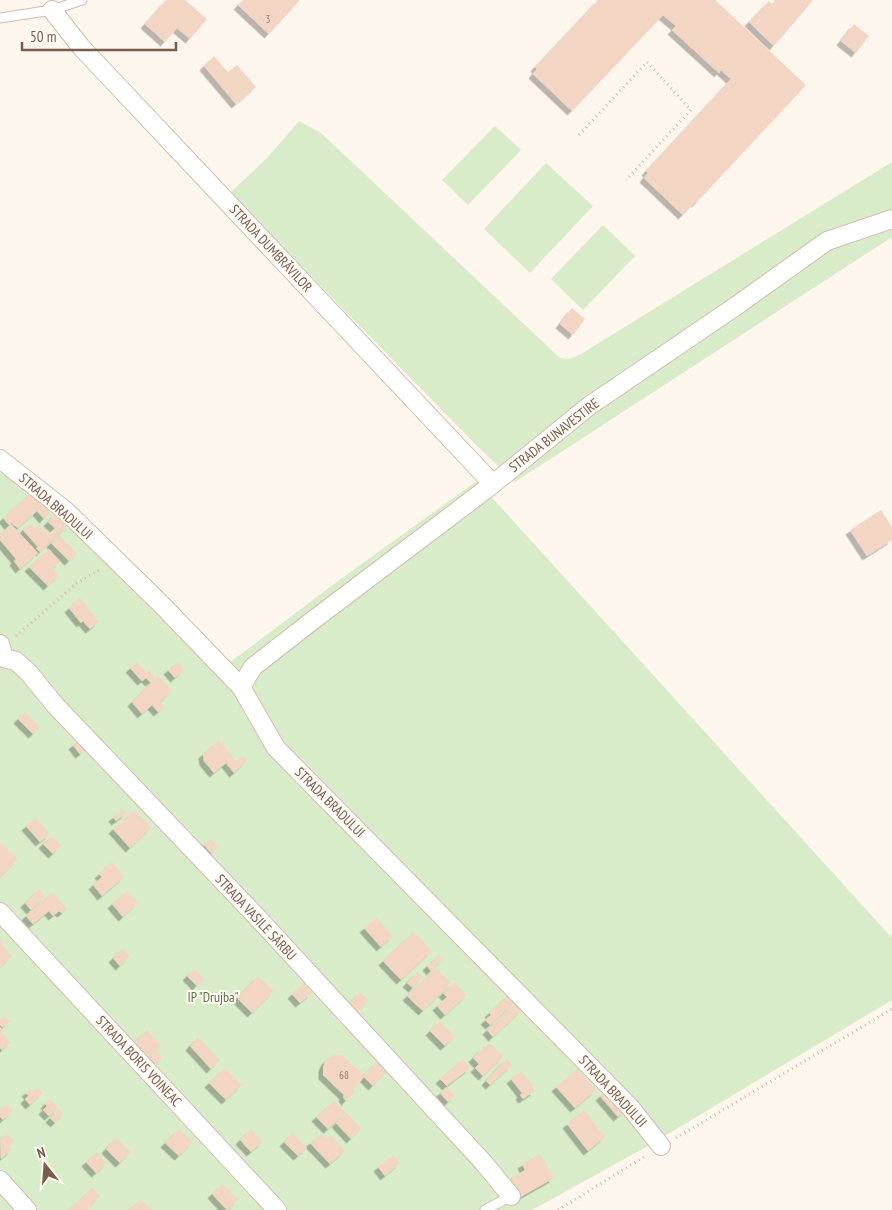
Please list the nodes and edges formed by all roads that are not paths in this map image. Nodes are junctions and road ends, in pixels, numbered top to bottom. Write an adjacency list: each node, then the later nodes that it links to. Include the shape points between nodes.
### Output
1 (82, 0): 2 (lane)
2 (52, 10): 3 (lane); 6 (street, STRADA DUMBRĂVILOR, via 81,47)
3 (0, 18)
4 (892, 218): 6 (street, STRADA BUNAVESTIRE, via 827,241 589,406)
5 (0, 459): 8 (street, STRADA BRADULUI, via 66,511)
6 (493, 484): 8 (street, STRADA BUNAVESTIRE, via 253,667)
7 (2, 652): 12 (street, STRADA VASILE SÂRBU, via 29,673 55,705 256,916)
8 (240, 687): 10 (street, STRADA BRADULUI, via 276,748 630,1107)
9 (0, 912): 14 (street, STRADA BORIS VOINEAC)
10 (661, 1146)
11 (0, 1180): 13 (street)
12 (511, 1196): 15 (lane)
13 (27, 1210)
14 (277, 1210)
15 (485, 1210)

